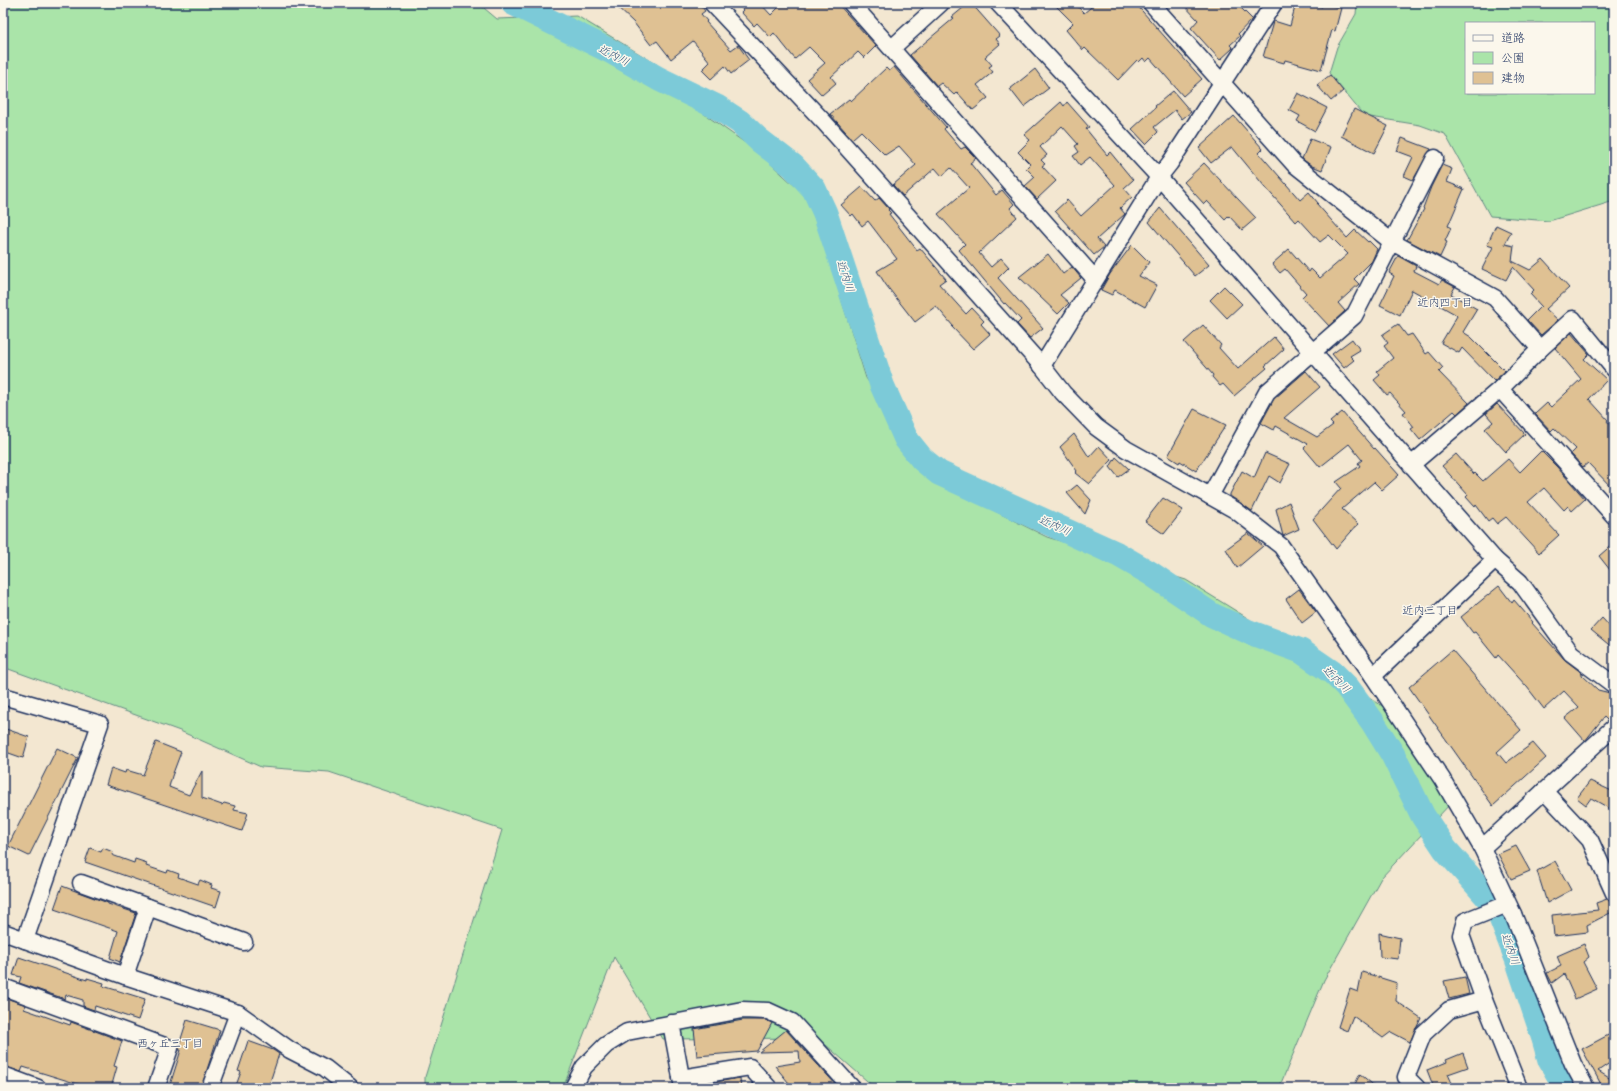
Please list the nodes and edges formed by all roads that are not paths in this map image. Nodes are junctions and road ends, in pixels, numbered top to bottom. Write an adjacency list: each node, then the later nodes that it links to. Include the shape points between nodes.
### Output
1 (712, 3): 15 (street, via 824,122)
2 (852, 3): 7 (street)
3 (941, 3): 7 (street)
4 (998, 3): 10 (street)
5 (1151, 3): 8 (street)
6 (1274, 3): 8 (street)
7 (892, 48): 12 (street)
8 (1222, 83): 10 (street); 11 (street, via 1294,164)
9 (1435, 158): 11 (street)
10 (1159, 177): 12 (street); 14 (street)
11 (1392, 242): 13 (street, via 1495,298); 14 (street, via 1354,316)
12 (1095, 279): 15 (street)
13 (1540, 349): 16 (street, via 1573,319); 17 (street)
14 (1312, 351): 18 (street); 19 (street, via 1267,392)
15 (1042, 366): 19 (street, via 1063,393 1096,427 1126,449)
16 (1614, 368)
17 (1500, 389): 18 (street); 20 (street)
18 (1411, 465): 21 (street)
19 (1210, 496): 22 (street, via 1235,510 1281,546)
20 (1614, 516)
21 (1495, 560): 22 (street); 23 (street, via 1520,582 1571,653)
22 (1373, 676): 27 (street, via 1442,779)
23 (1614, 685)
24 (3, 696): 33 (street, via 100,724)
25 (1614, 727): 26 (street)
26 (1544, 791): 27 (street); 29 (street, via 1590,840)
27 (1482, 848): 31 (street)
28 (81, 883): 30 (street)
29 (1614, 893)
30 (148, 908): 34 (street); 35 (street)
31 (1509, 910): 37 (street, via 1465,920 1461,935); 51 (street, via 1573,1064)
32 (4, 938): 33 (street)
33 (25, 940): 35 (street)
34 (244, 942)
35 (125, 976): 38 (street)
36 (3, 987): 43 (street, via 170,1048)
37 (1484, 1000): 49 (street, via 1448,1010 1423,1034 1406,1077); 50 (street)
38 (238, 1013): 44 (street); 45 (street, via 290,1050 325,1068)
39 (671, 1023): 41 (street); 46 (street, via 627,1032 606,1045 584,1067); 48 (street, via 742,1010 768,1011 792,1022)
40 (3, 1075): 42 (street)
41 (682, 1083): 47 (street, via 750,1067)
42 (38, 1088)
43 (156, 1088)
44 (210, 1088)
45 (350, 1088)
46 (573, 1088)
47 (769, 1088)
48 (852, 1088)
49 (1417, 1088)
50 (1519, 1088)
51 (1586, 1088)

